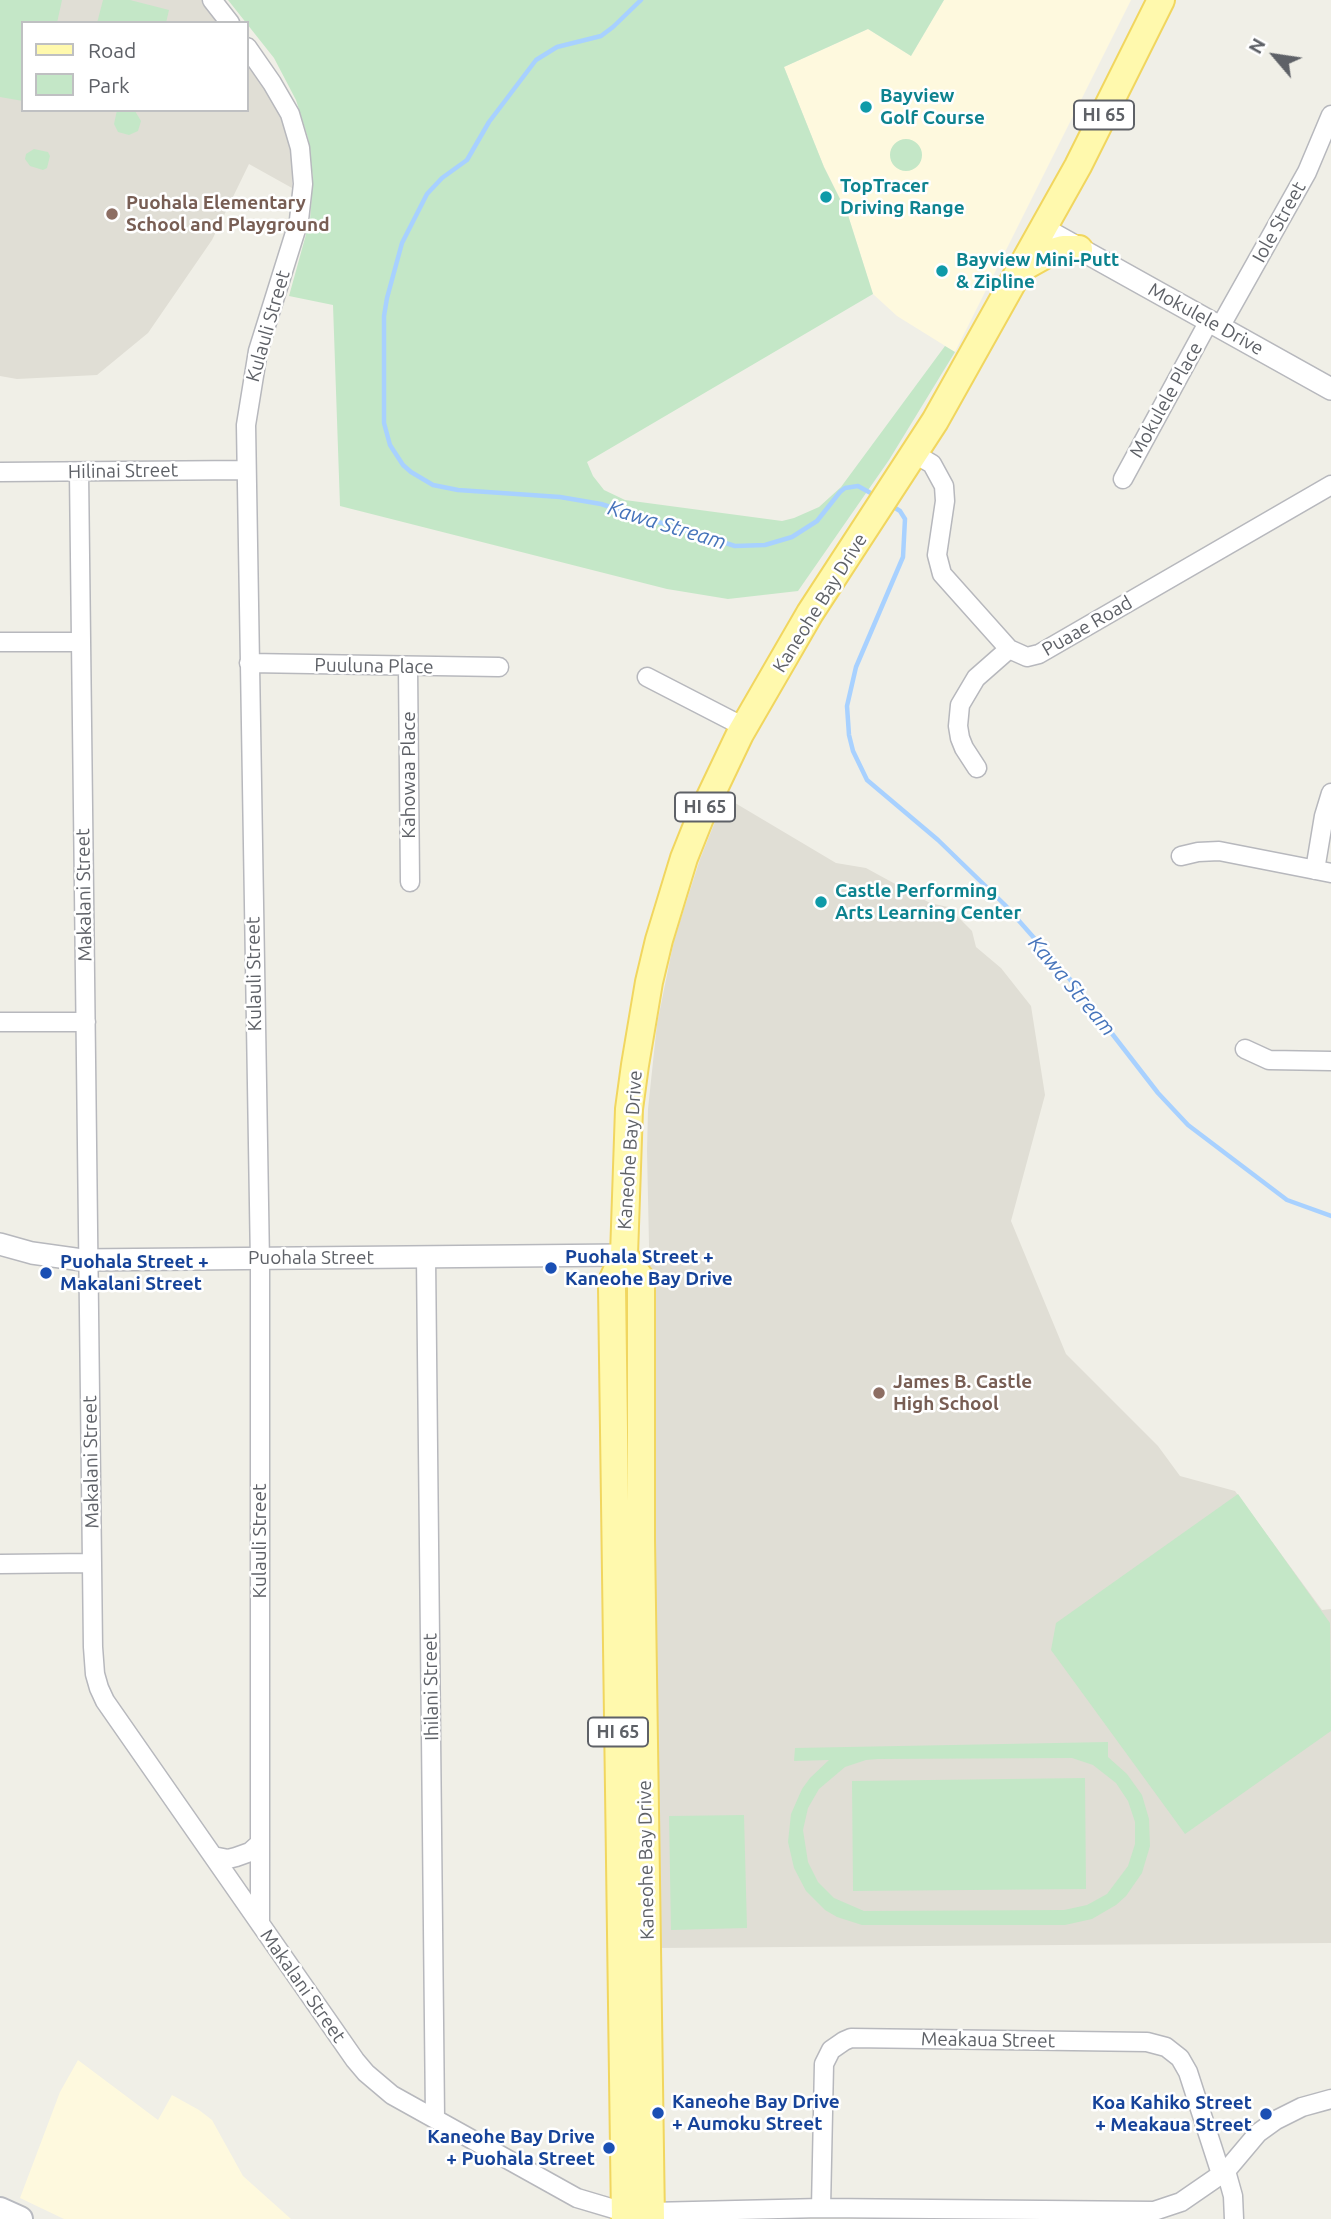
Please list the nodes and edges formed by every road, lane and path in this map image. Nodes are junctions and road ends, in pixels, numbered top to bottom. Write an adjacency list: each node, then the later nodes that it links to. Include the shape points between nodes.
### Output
1 (212, 0): 3 (street)
2 (1161, 0): 7 (main road, Kaneohe Bay Drive / HI 65)
3 (228, 21)
4 (248, 48): 13 (street, Kulauli Street, via 290,114 300,148 303,184 299,220 252,376)
5 (1331, 115): 6 (street, Iole Street)
6 (1325, 150): 10 (street, Iole Street)
7 (1044, 229): 8 (street, Mokulele Drive); 9 (main road, Kaneohe Bay Drive / HI 65)
8 (1079, 249): 9 (main road, via 1049,253); 10 (street, Mokulele Drive)
9 (1022, 268): 12 (main road, Kaneohe Bay Drive / HI 65)
10 (1214, 324): 11 (street, Mokulele Drive); 16 (street, Mokulele Place)
11 (1331, 389)
12 (915, 454): 20 (street, via 932,464 944,485 939,568); 25 (main road, Kaneohe Bay Drive / HI 65, via 810,613)
13 (246, 470): 15 (street, Hilinai Street); 21 (street, Kulauli Street)
14 (0, 472): 15 (street, Hilinai Street)
15 (79, 472): 19 (street, Makalani Street)
16 (1123, 479)
17 (1331, 485): 20 (street, Puaae Road, via 1039,654 1021,656)
18 (0, 642): 19 (street)
19 (81, 642): 32 (street, Makalani Street)
20 (1009, 649): 26 (street, via 976,678 960,705 960,738)
21 (249, 663): 22 (street, Puuluna Place); 38 (street, Kulauli Street)
22 (408, 667): 23 (street, Puuluna Place); 30 (street, Kahowaa Place)
23 (499, 667)
24 (647, 677): 25 (street)
25 (744, 727): 36 (main road, Kaneohe Bay Drive / HI 65, via 684,858 649,982 629,1109)
26 (977, 768)
27 (1331, 793): 29 (street, via 1324,816)
28 (1181, 856): 29 (street, via 1219,851)
29 (1323, 872)
30 (410, 882)
31 (0, 1022): 32 (street)
32 (86, 1022): 39 (street, Makalani Street)
33 (1245, 1049): 34 (street, via 1269,1060)
34 (1331, 1061)
35 (0, 1244): 39 (street, Puohala Street, via 32,1253)
36 (624, 1255): 37 (street, Puohala Street); 40 (main road, Kaneohe Bay Drive / HI 65, via 612,1287); 41 (main road, Kaneohe Bay Drive / HI 65, via 641,1279)
37 (426, 1257): 38 (street, Puohala Street); 48 (street, Ihilani Street)
38 (259, 1258): 39 (street, Puohala Street); 44 (street, Kulauli Street)
39 (89, 1259): 42 (street, Makalani Street)
40 (615, 1457): 41 (main road); 52 (main road, Kaneohe Bay Drive / HI 65)
41 (642, 1457): 53 (main road, Kaneohe Bay Drive / HI 65)
42 (92, 1563): 43 (street); 45 (street, Makalani Street, via 99,1688)
43 (0, 1564)
44 (260, 1843): 45 (street, via 250,1853 236,1857); 46 (street, Kulauli Street)
45 (213, 1856): 46 (street, Makalani Street)
46 (260, 1924): 48 (street, Makalani Street, via 366,2073 393,2095)
47 (1331, 2099): 49 (street, via 1276,2120 1258,2133)
48 (435, 2117): 52 (street, Makalani Street, via 578,2198)
49 (1224, 2173): 50 (street, via 1181,2203 1144,2212); 50 (street, Meakaua Street, via 1185,2065 1157,2043 851,2038 837,2044 824,2064); 55 (street, Meakaua Street, via 1233,2196)
50 (821, 2208): 53 (street)
51 (0, 2210): 54 (main road)
52 (624, 2215): 53 (main road)
53 (651, 2216)
54 (20, 2219)
55 (1234, 2219)

